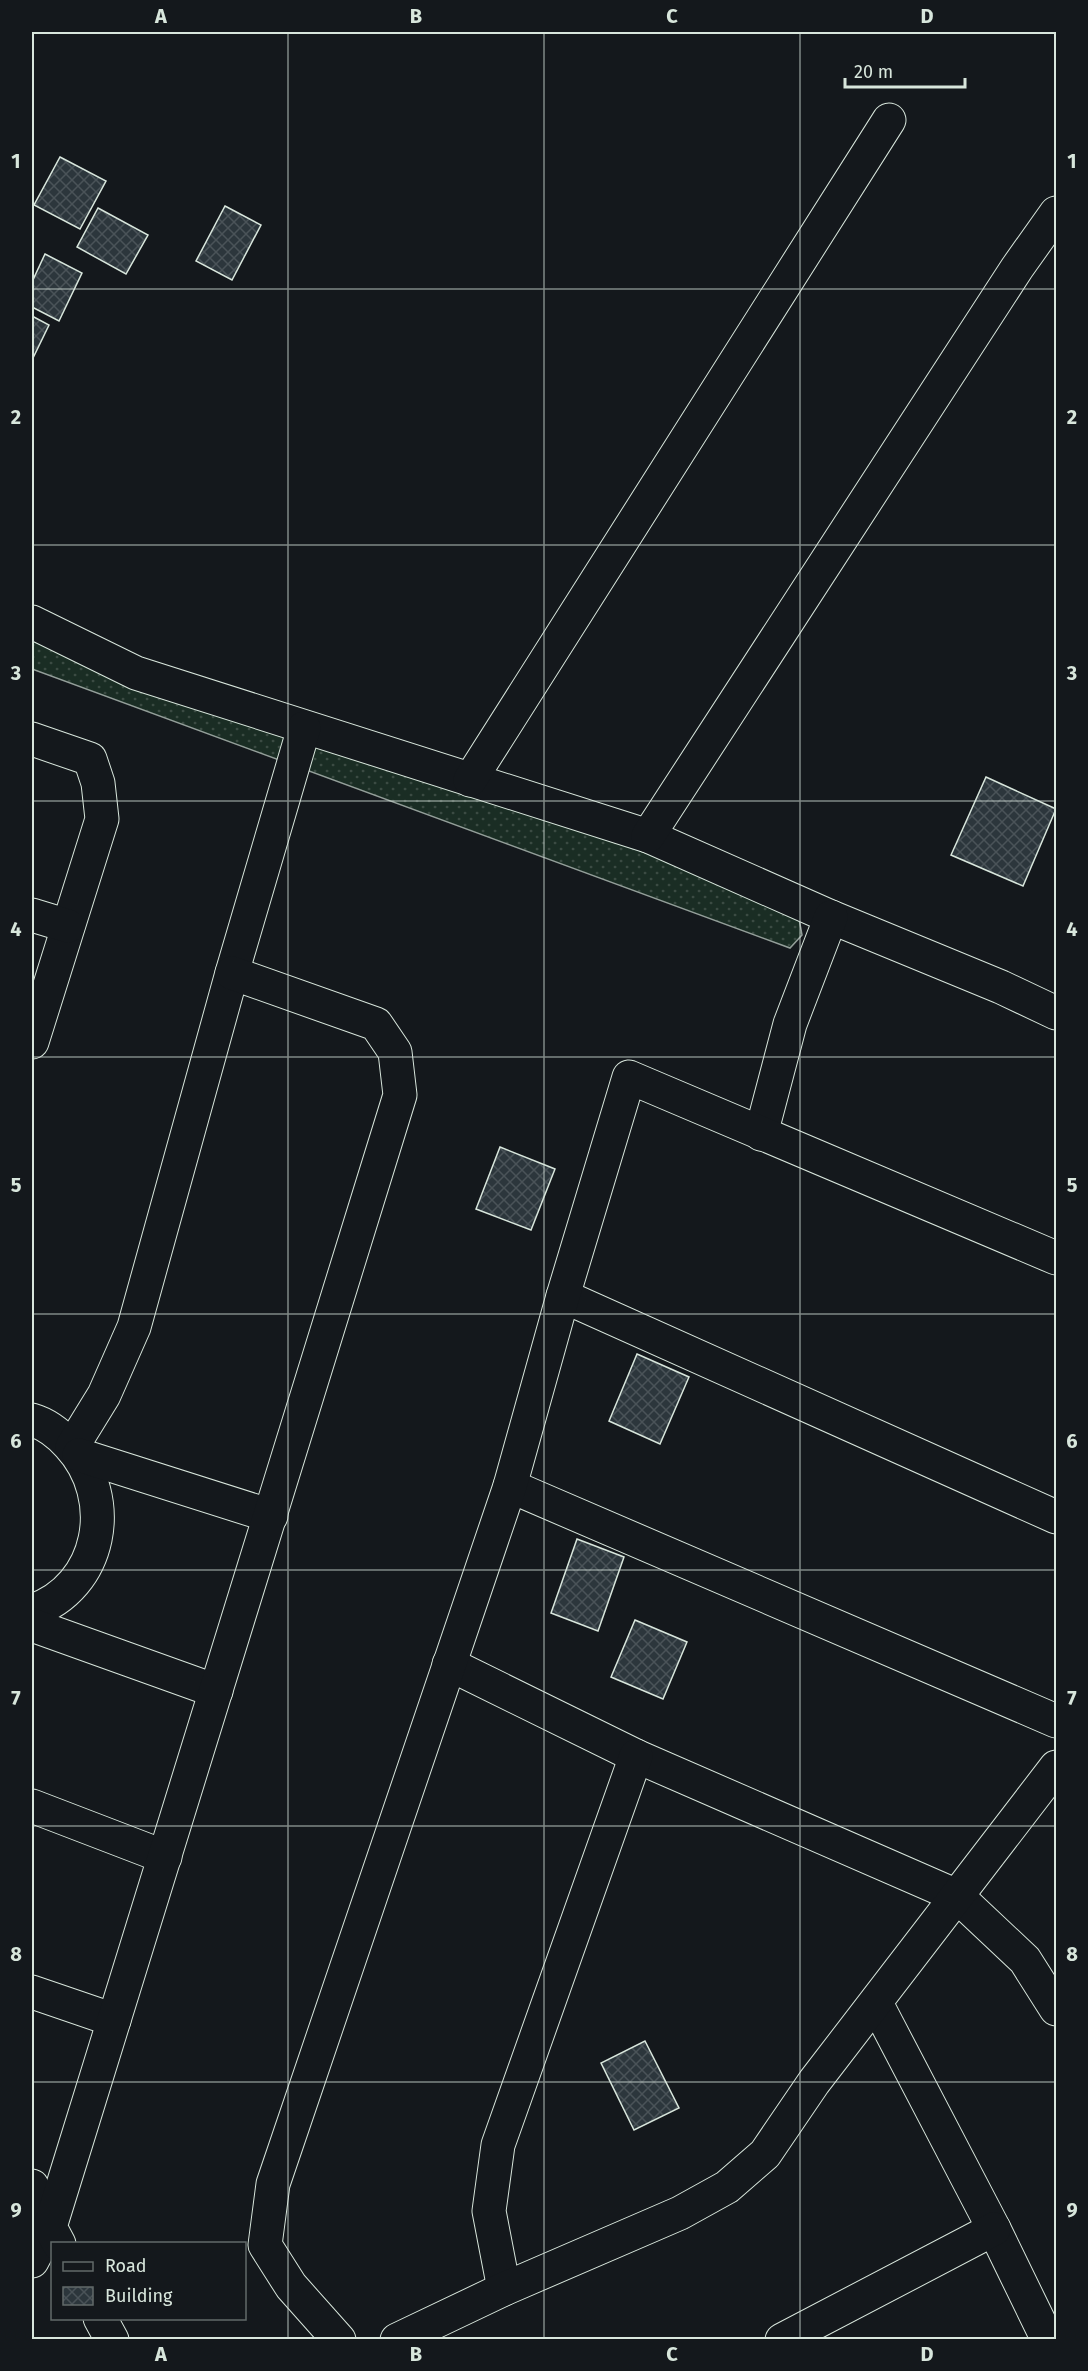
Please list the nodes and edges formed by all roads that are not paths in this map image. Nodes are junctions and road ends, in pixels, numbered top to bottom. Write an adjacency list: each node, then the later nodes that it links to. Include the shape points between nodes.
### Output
1 (889, 120): 6 (street)
2 (1056, 213): 7 (street)
3 (32, 622): 4 (street, via 136,673)
4 (304, 728): 6 (street); 11 (street)
5 (32, 739): 10 (street, via 90,759 98,783 102,819)
6 (470, 780): 7 (street)
7 (648, 836): 9 (street)
8 (32, 915): 10 (street)
9 (831, 917): 12 (street); 14 (street, via 790,1024)
10 (68, 926): 13 (street)
11 (232, 974): 18 (street, via 134,1328); 20 (street, via 376,1024 395,1052 400,1095)
12 (1056, 1012)
13 (32, 1042)
14 (761, 1134): 15 (street); 16 (street, via 629,1077)
15 (1056, 1258)
16 (563, 1296): 19 (street); 21 (street)
17 (32, 1420): 18 (street, via 61,1436)
18 (75, 1451): 20 (street); 22 (street, via 92,1478 98,1504 98,1531 91,1557 77,1579 58,1598)
19 (510, 1486): 24 (street); 26 (street)
20 (271, 1516): 25 (street)
21 (1056, 1517)
22 (32, 1611)
23 (32, 1625): 25 (street)
24 (449, 1664): 27 (street); 43 (street, via 273,2184 265,2244 291,2286)
25 (216, 1691): 30 (street)
26 (1056, 1721)
27 (636, 1756): 31 (street); 40 (street, via 498,2145 489,2211)
28 (1056, 1767): 31 (street)
29 (32, 1806): 30 (street)
30 (165, 1857): 35 (street)
31 (957, 1896): 33 (street); 34 (street, via 1024,1960)
32 (32, 1992): 35 (street)
33 (876, 2003): 37 (street); 40 (street, via 814,2082 765,2154 727,2187 680,2212)
34 (1056, 2009)
35 (114, 2020): 38 (street)
36 (32, 2186): 38 (street)
37 (994, 2229): 45 (street); 46 (street)
38 (55, 2235): 39 (street)
39 (32, 2261)
40 (504, 2289): 44 (street)
41 (101, 2320): 42 (street)
42 (112, 2340)
43 (339, 2340)
44 (397, 2340)
45 (782, 2340)
46 (1048, 2340)

